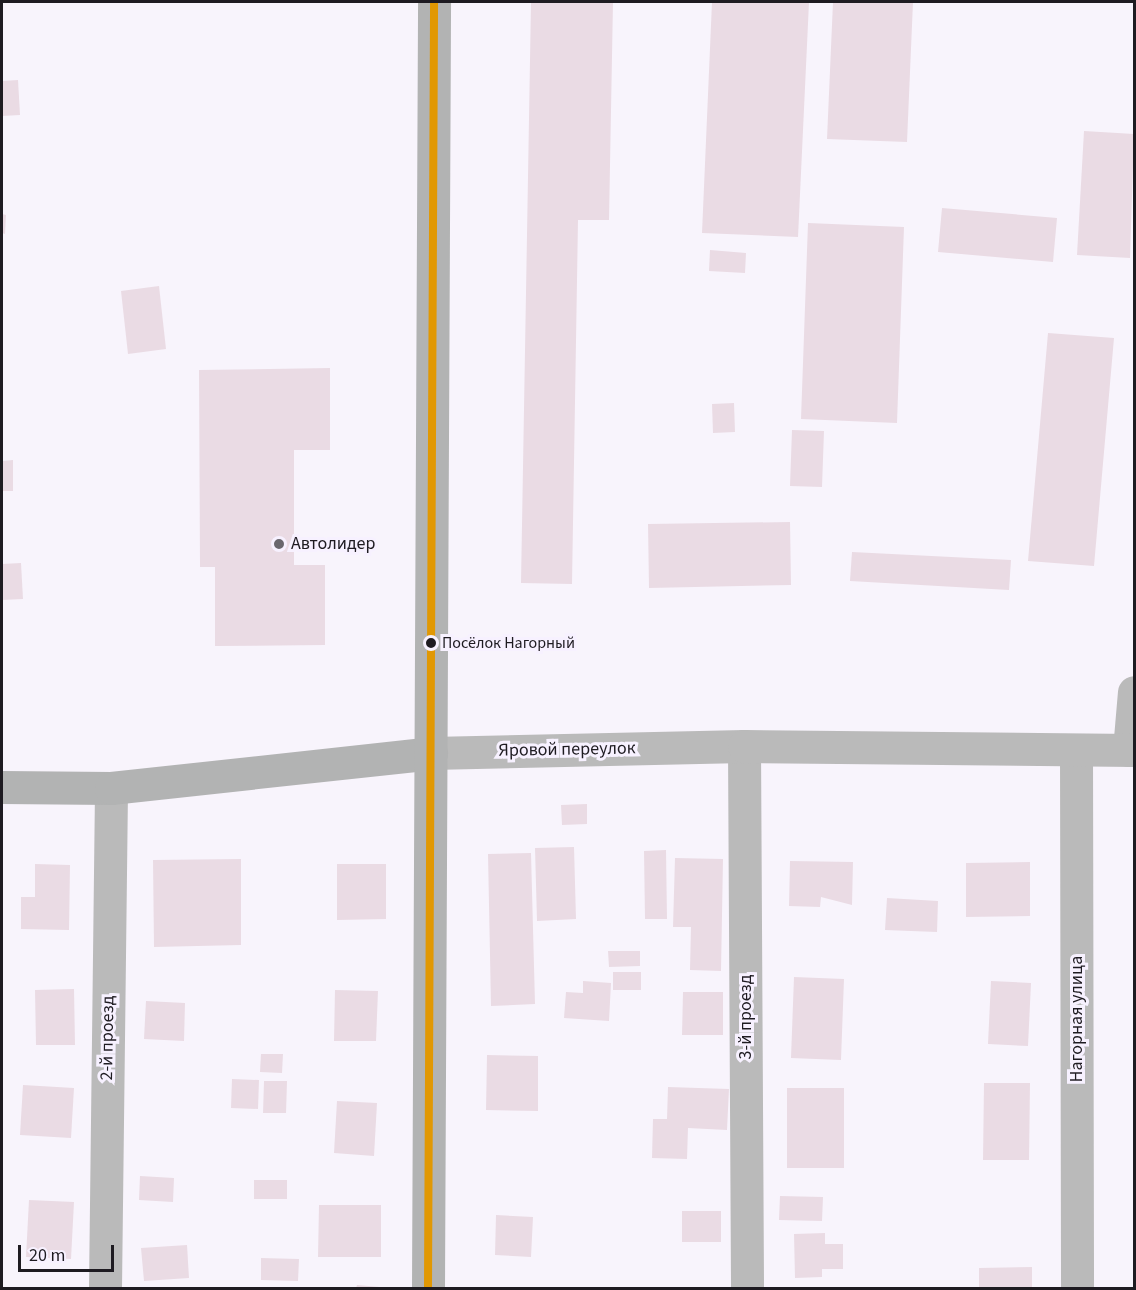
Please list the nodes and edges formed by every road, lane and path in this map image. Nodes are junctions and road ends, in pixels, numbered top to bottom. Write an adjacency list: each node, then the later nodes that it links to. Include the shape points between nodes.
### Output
1 (434, 2): 6 (main road)
2 (1134, 692): 5 (street)
3 (744, 746): 4 (street, Яровой переулок); 6 (street, Яровой переулок); 11 (street, 3-й проезд)
4 (1076, 750): 5 (street, Яровой переулок); 12 (street, Нагорная улица)
5 (1132, 750)
6 (431, 753): 8 (main road, Яровой переулок); 10 (main road)
7 (2, 787): 8 (main road, Яровой переулок)
8 (111, 788): 9 (street, 2-й проезд)
9 (105, 1288)
10 (428, 1288)
11 (747, 1288)
12 (1077, 1288)

